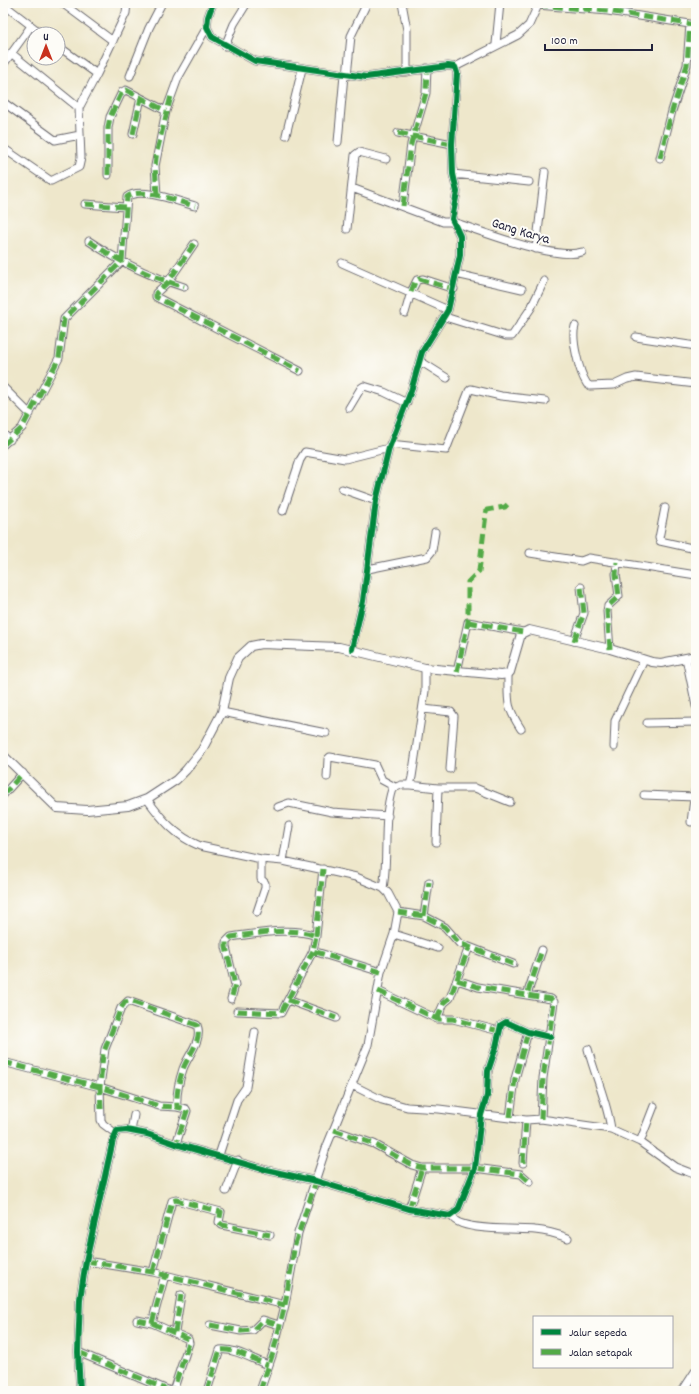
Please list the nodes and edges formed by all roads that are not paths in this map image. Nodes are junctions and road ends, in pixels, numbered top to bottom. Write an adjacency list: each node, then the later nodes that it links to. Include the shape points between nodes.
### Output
1 (62, 3): 15 (street)
2 (127, 3): 15 (street, via 126,13)
3 (162, 3): 26 (street, via 148,28)
4 (213, 3): 13 (street)
5 (247, 3): 17 (street, via 234,24)
6 (367, 3): 27 (street, via 351,36)
7 (402, 3): 24 (street, via 407,30)
8 (500, 3): 16 (street)
9 (3, 4): 12 (street)
10 (538, 4): 11 (street, via 608,11); 21 (street, via 529,25 518,35)
11 (693, 24): 40 (street, via 687,65 673,105)
12 (31, 26)
13 (207, 27): 17 (street, via 212,37); 31 (street, via 180,73)
14 (26, 33): 19 (street)
15 (113, 41): 25 (street)
16 (496, 44)
17 (225, 46): 23 (street, via 255,61)
18 (66, 52): 25 (street)
19 (11, 53): 20 (street); 30 (street)
20 (3, 65)
21 (454, 67): 22 (street); 38 (street, via 458,77)
22 (426, 68): 24 (street); 36 (street, via 426,93)
23 (302, 69): 27 (street); 35 (street)
24 (407, 72): 27 (street, via 379,77)
25 (97, 74): 30 (street)
26 (130, 76)
27 (345, 76): 37 (street)
28 (141, 98): 31 (street); 33 (street); 44 (street, via 124,90 110,117 107,135)
29 (3, 102): 34 (street, via 55,140)
30 (79, 108): 34 (street)
31 (166, 111): 47 (street, via 155,166)
32 (398, 133): 36 (street)
33 (133, 134)
34 (80, 135): 39 (street, via 79,167 50,181)
35 (286, 135)
36 (414, 135): 38 (street); 50 (street, via 408,158)
37 (338, 142)
38 (452, 144): 43 (street)
39 (3, 148)
40 (660, 158)
41 (386, 159): 46 (street, via 356,154)
42 (545, 172): 56 (street)
43 (452, 174): 45 (street); 52 (street, via 457,192)
44 (108, 175)
45 (530, 182)
46 (352, 188): 50 (street, Gang Karya); 53 (street)
47 (157, 195): 49 (street); 51 (street, via 130,194 126,197)
48 (85, 204): 51 (street)
49 (195, 206)
50 (403, 206): 52 (street, Gang Karya, via 443,222)
51 (126, 207): 58 (street)
52 (453, 222): 56 (street, Gang Karya); 60 (street, via 460,234 461,242)
53 (347, 229)
54 (89, 241): 58 (street)
55 (194, 244): 62 (street)
56 (536, 249): 57 (street, Gang Karya, via 560,255 575,255)
57 (582, 252)
58 (122, 261): 62 (street, via 138,271); 80 (street, via 64,319 59,358)
59 (342, 263): 66 (street)
60 (456, 274): 64 (street); 65 (street)
61 (544, 281): 68 (street, via 531,308 512,336)
62 (168, 282): 63 (street); 73 (street, via 156,297)
63 (184, 287)
64 (454, 289): 66 (street, via 419,279); 68 (street)
65 (522, 289)
66 (411, 292): 67 (street); 68 (street)
67 (405, 313)
68 (446, 313): 72 (street, via 424,348)
69 (575, 326): 75 (street, via 573,336 578,359 584,380 590,386 614,385 636,377)
70 (636, 337): 71 (street)
71 (696, 346)
72 (420, 361): 74 (street); 78 (street)
73 (300, 372)
74 (448, 378)
75 (696, 384)
76 (3, 387): 80 (street)
77 (545, 401): 84 (street, via 500,396 471,389 446,450)
78 (407, 403): 79 (street, via 364,386); 84 (street)
79 (349, 408)
80 (30, 414): 82 (street, via 22,428)
81 (3, 434): 82 (street)
82 (10, 440): 83 (street)
83 (3, 445)
84 (390, 446): 86 (street); 88 (street, via 344,459 305,452)
85 (342, 489): 86 (street)
86 (376, 501): 93 (street)
87 (665, 508): 90 (street, via 660,541)
88 (283, 511)
89 (435, 532): 93 (street, via 432,551 427,557)
90 (696, 549)
91 (530, 553): 92 (street, via 581,561 589,558)
92 (617, 562): 94 (street); 99 (street, via 619,596 606,611)
93 (368, 569): 98 (street)
94 (696, 575)
95 (581, 588): 97 (street, via 584,613)
96 (523, 632): 97 (street, via 534,630); 104 (street, via 468,622); 105 (street)
97 (574, 641): 99 (street)
98 (352, 649): 103 (street); 108 (street, via 312,645 251,646 238,658 228,678)
99 (610, 649): 102 (street)
100 (696, 656): 101 (street)
101 (686, 658): 102 (street, via 661,662); 106 (street)
102 (644, 660): 113 (street, via 615,721)
103 (425, 668): 104 (street); 107 (street)
104 (457, 672): 105 (street)
105 (508, 674): 111 (street, via 508,705)
106 (696, 706)
107 (422, 709): 115 (street, via 451,712 454,716); 119 (street)
108 (222, 712): 112 (street); 125 (street, via 209,740 186,770 176,780)
109 (696, 722): 110 (street)
110 (647, 723)
111 (521, 729)
112 (326, 733)
113 (614, 747)
114 (3, 755): 116 (street)
115 (450, 770)
116 (23, 773): 122 (street); 125 (street, via 53,804 87,810 128,806)
117 (327, 777): 120 (street, via 330,757 375,765 382,780)
118 (696, 784): 124 (street)
119 (410, 785): 120 (street); 121 (street)
120 (395, 787): 128 (street)
121 (438, 788): 126 (street, via 476,788); 131 (street)
122 (3, 795)
123 (644, 795): 124 (street)
124 (695, 797): 129 (street)
125 (147, 799): 132 (street, via 164,822 191,842)
126 (510, 802)
127 (278, 807): 128 (street, via 289,803 332,812)
128 (388, 816): 136 (street, via 387,864)
129 (691, 822)
130 (289, 826): 133 (street)
131 (436, 842)
132 (261, 859): 133 (street); 137 (street, via 260,876 265,888)
133 (283, 861): 134 (street)
134 (323, 869): 136 (street, via 344,873); 141 (street)
135 (429, 882): 139 (street)
136 (383, 888): 138 (street)
137 (257, 912)
138 (398, 912): 139 (street); 140 (street)
139 (424, 916): 142 (street, via 439,923 456,941)
140 (394, 934): 143 (street); 147 (street)
141 (316, 936): 145 (street); 151 (street, via 306,932 294,932 228,939 226,947 235,985)
142 (469, 947): 146 (street); 148 (street)
143 (438, 948)
144 (542, 950): 150 (street)
145 (313, 951): 147 (street); 152 (street)
146 (513, 964)
147 (382, 972): 149 (street)
148 (457, 980): 150 (street, via 478,987); 155 (street)
149 (378, 991): 155 (street); 162 (street, via 368,1045)
150 (527, 995): 159 (street, via 553,1001)
151 (231, 998)
152 (288, 1000): 153 (street, via 279,1014); 154 (street)
153 (237, 1011)
154 (336, 1018)
155 (437, 1019): 156 (street, via 459,1020)
156 (499, 1031): 158 (street, via 502,1023 506,1022); 166 (street, via 488,1069 487,1096)
157 (255, 1032): 177 (street, via 246,1087 237,1100)
158 (528, 1032): 159 (street); 168 (street, via 515,1079)
159 (550, 1037): 169 (street, via 543,1078)
160 (588, 1049): 171 (street, via 606,1102)
161 (3, 1062): 163 (street)
162 (352, 1085): 166 (street, via 398,1105); 172 (street)
163 (100, 1087): 165 (street, via 159,1106); 165 (street, via 105,1049 123,1004 130,1001 197,1025 200,1034 183,1068 176,1096); 174 (street, via 101,1120)
164 (654, 1106): 175 (street)
165 (177, 1107): 176 (street, via 186,1109 187,1113)
166 (481, 1115): 168 (street); 181 (street)
167 (134, 1116): 173 (street)
168 (510, 1117): 170 (street)
169 (541, 1119): 170 (street); 171 (street)
170 (526, 1120): 179 (street)
171 (611, 1129): 175 (street)
172 (334, 1130): 180 (street, via 374,1144); 183 (street)
173 (131, 1131): 174 (street, via 121,1130); 176 (street)
174 (115, 1134): 190 (street)
175 (640, 1142): 182 (street, via 667,1162)
176 (176, 1144): 177 (street)
177 (218, 1155): 178 (street)
178 (238, 1160): 183 (street, via 266,1170); 185 (street)
179 (523, 1164)
180 (422, 1168): 181 (street); 186 (street)
181 (475, 1168): 184 (street, via 521,1174); 187 (street, via 458,1210)
182 (696, 1175)
183 (316, 1181): 186 (street); 194 (street, via 295,1244)
184 (530, 1182)
185 (226, 1191)
186 (409, 1209): 187 (street, via 445,1217)
187 (452, 1216): 189 (street, via 456,1220 483,1229 534,1230)
188 (270, 1235): 191 (street, via 222,1225 219,1222 222,1214 219,1211 172,1201)
189 (568, 1238)
190 (86, 1261): 191 (street); 200 (street, via 80,1299)
191 (152, 1272): 192 (street)
192 (165, 1275): 194 (street); 196 (street)
193 (181, 1295): 199 (street)
194 (285, 1305): 197 (street)
195 (137, 1320): 196 (street)
196 (152, 1323): 199 (street)
197 (280, 1324): 198 (street, via 263,1320 254,1330 248,1331); 201 (street)
198 (210, 1325)
199 (175, 1332): 204 (street, via 189,1341)
200 (78, 1352): 203 (street); 204 (street)
201 (268, 1365): 205 (street, via 220,1350); 206 (street)
202 (696, 1371): 207 (street)
203 (80, 1391)
204 (171, 1391)
205 (207, 1391)
206 (260, 1391)
207 (684, 1391)

